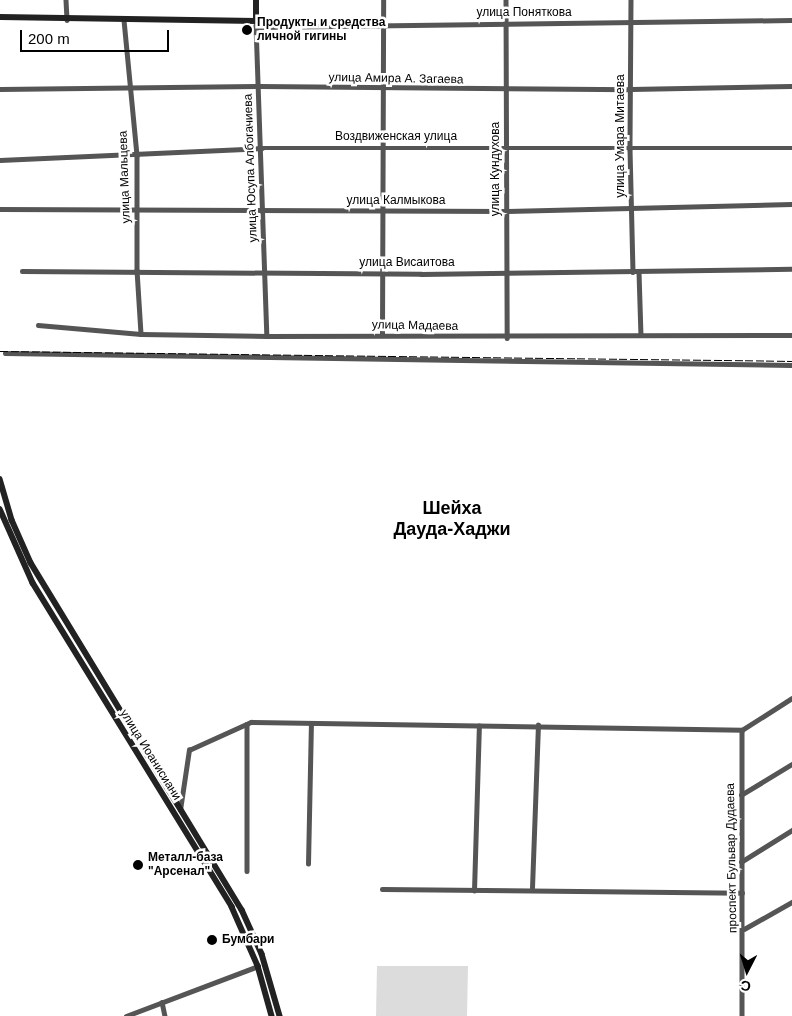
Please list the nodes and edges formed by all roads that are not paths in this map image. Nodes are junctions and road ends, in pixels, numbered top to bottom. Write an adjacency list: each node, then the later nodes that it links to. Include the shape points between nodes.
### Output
1 (66, 0): 7 (street)
2 (256, 0): 12 (main road, улица Юсупа Албогачиева)
3 (383, 0): 13 (street)
4 (506, 0): 11 (street, улица Кундухова)
5 (631, 0): 10 (street, улица Умара Митаева)
6 (0, 17): 7 (main road, улица Поняткова)
7 (67, 20): 8 (main road, улица Поняткова)
8 (124, 20): 12 (main road, улица Поняткова); 14 (street, улица Мальцева)
9 (792, 20): 10 (street, улица Поняткова)
10 (630, 22): 11 (street, улица Поняткова); 20 (street, улица Умара Митаева)
11 (507, 23): 13 (street, улица Поняткова); 19 (street, улица Кундухова)
12 (256, 24): 13 (street, улица Поняткова); 15 (street, улица Юсупа Албогачиева)
13 (383, 24): 18 (street)
14 (130, 86): 15 (street, улица Амира А. Загаева); 17 (street, улица Амира А. Загаева); 26 (street, улица Мальцева)
15 (259, 86): 18 (street, улица Амира А. Загаева); 22 (street, улица Юсупа Албогачиева)
16 (792, 86): 20 (street, улица Амира А. Загаева)
17 (0, 89)
18 (383, 89): 19 (street, улица Амира А. Загаева); 21 (street)
19 (506, 90): 20 (street, улица Амира А. Загаева); 23 (street, улица Кундухова)
20 (632, 90): 25 (street, улица Умара Митаева)
21 (384, 147): 22 (street, Воздвиженская улица); 23 (street, Воздвиженская улица); 34 (street)
22 (262, 148): 26 (street, Воздвиженская улица); 31 (street, улица Юсупа Албогачиева)
23 (505, 148): 25 (street, Воздвиженская улица); 33 (street, улица Кундухова)
24 (792, 148): 25 (street, Воздвиженская улица)
25 (630, 149): 32 (street, улица Умара Митаева)
26 (137, 155): 27 (street, Воздвиженская улица); 29 (street, улица Мальцева)
27 (0, 160)
28 (792, 204): 32 (street, улица Калмыкова)
29 (137, 208): 30 (street, улица Калмыкова); 31 (street, улица Калмыкова); 36 (street, улица Мальцева)
30 (0, 209)
31 (263, 209): 34 (street, улица Калмыкова); 38 (street, улица Юсупа Албогачиева)
32 (631, 209): 33 (street, улица Калмыкова); 40 (street, улица Умара Митаева)
33 (506, 210): 34 (street, улица Калмыкова); 39 (street, улица Кундухова)
34 (384, 211): 42 (street)
35 (792, 269): 41 (street, улица Висаитова)
36 (136, 270): 37 (street, улица Висаитова); 38 (street, улица Висаитова); 44 (street, улица Мальцева)
37 (22, 271)
38 (264, 271): 42 (street, улица Висаитова); 48 (street, улица Юсупа Албогачиева)
39 (506, 272): 40 (street, улица Висаитова); 42 (street, улица Висаитова); 49 (street, улица Кундухова)
40 (633, 272): 41 (street, улица Висаитова)
41 (639, 272): 46 (street)
42 (382, 273): 45 (street)
43 (38, 325): 44 (street, улица Мадаева)
44 (141, 334): 48 (street, улица Мадаева)
45 (382, 335): 48 (street, улица Мадаева); 49 (street, улица Мадаева)
46 (641, 335): 47 (street, улица Мадаева); 49 (street, улица Мадаева)
47 (792, 335)
48 (267, 336)
49 (507, 338)
50 (5, 353): 51 (street)
51 (792, 365)
52 (0, 479): 62 (main road, via 12,520 31,563)
53 (0, 509): 63 (main road, улица Иоанисиани, via 32,583)
54 (792, 698): 59 (street)
55 (246, 724): 56 (street); 62 (street, via 189,750); 67 (street)
56 (311, 724): 58 (street); 66 (street)
57 (538, 725): 58 (street); 59 (street); 68 (street)
58 (479, 726): 70 (street)
59 (742, 730): 61 (street, проспект Бульвар Дудаева)
60 (792, 764): 61 (street)
61 (741, 795): 65 (street, проспект Бульвар Дудаева)
62 (182, 809): 63 (street); 80 (main road, via 251,929 271,980)
63 (175, 814): 74 (main road, улица Иоанисиани, via 232,907)
64 (792, 830): 65 (street)
65 (741, 862): 71 (street, проспект Бульвар Дудаева)
66 (308, 864)
67 (247, 871)
68 (532, 888): 70 (street); 71 (street)
69 (382, 889): 70 (street)
70 (474, 891)
71 (742, 893): 73 (street, проспект Бульвар Дудаева)
72 (792, 902): 73 (street)
73 (744, 929): 81 (street, проспект Бульвар Дудаева)
74 (258, 966): 75 (street); 79 (main road, улица Иоанисиани)
75 (162, 1002): 76 (street); 78 (street)
76 (136, 1014): 77 (street)
77 (126, 1016)
78 (164, 1016)
79 (272, 1016)
80 (280, 1016)
81 (742, 1016)

